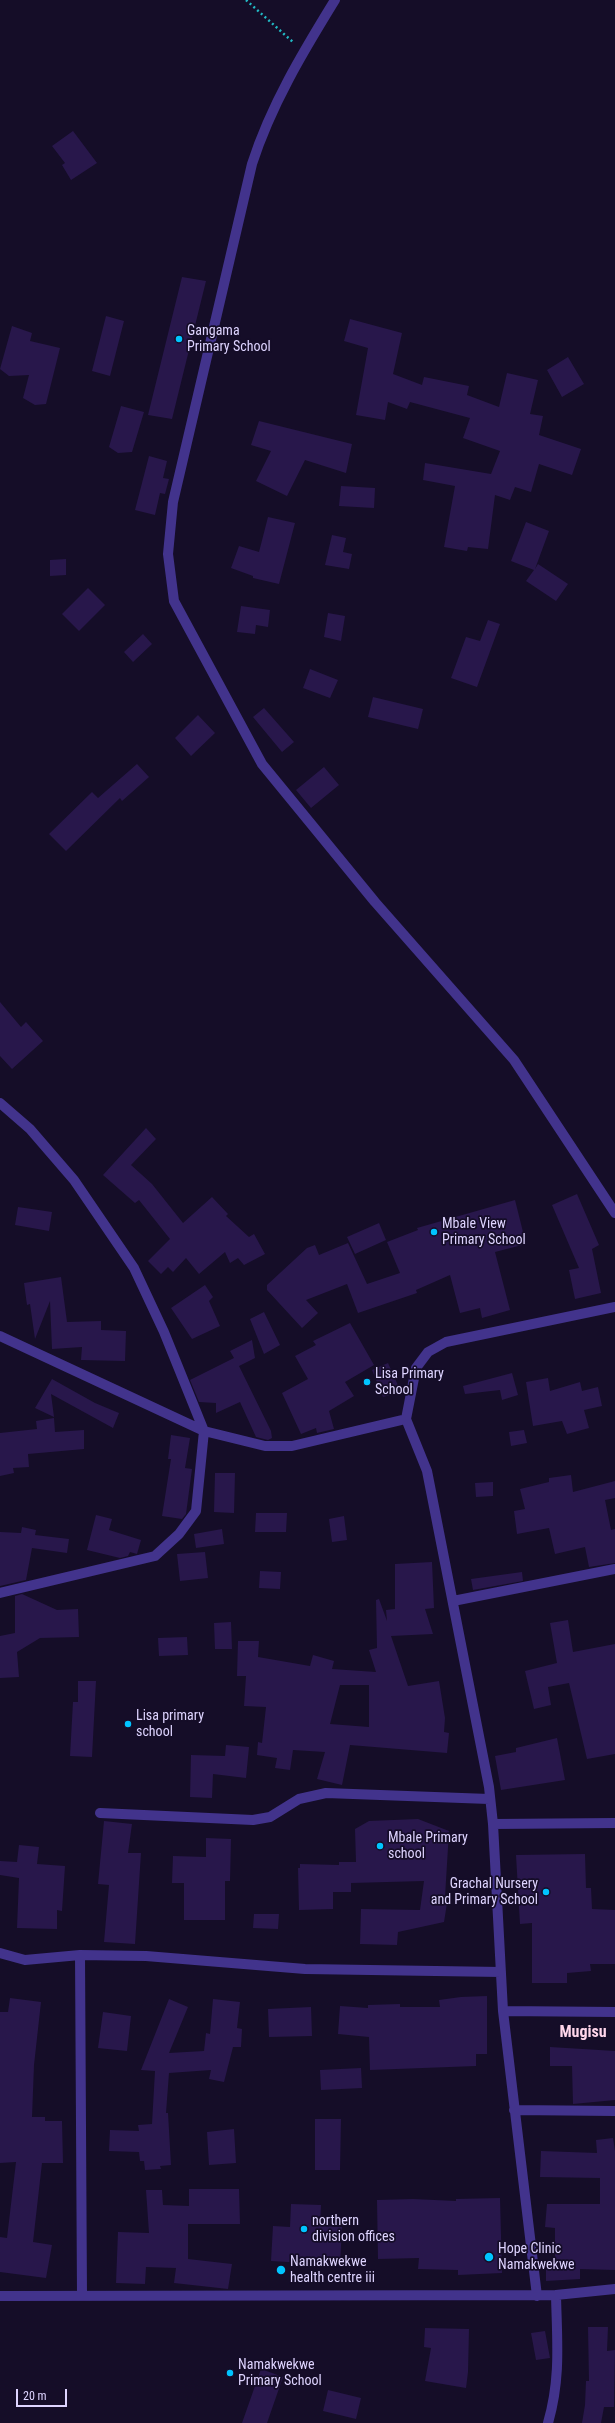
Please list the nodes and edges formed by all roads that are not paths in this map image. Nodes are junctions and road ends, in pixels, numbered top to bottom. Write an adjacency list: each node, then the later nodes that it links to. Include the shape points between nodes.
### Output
1 (336, 0): 3 (street, via 303,51 263,130 252,164 173,502 168,554 174,601 262,764 375,902 514,1060)
2 (0, 1103): 7 (street, via 30,1130 74,1180 134,1268 164,1332)
3 (615, 1213)
4 (615, 1307): 6 (street, via 446,1342 428,1352 416,1368)
5 (0, 1336): 7 (street)
6 (406, 1419): 7 (street, via 292,1446 265,1446); 10 (street, via 427,1471)
7 (204, 1431): 9 (street, via 196,1511 179,1534 155,1556)
8 (615, 1569): 10 (street)
9 (0, 1593)
10 (453, 1601): 11 (street)
11 (489, 1799): 12 (street, via 326,1793 299,1799 270,1817 253,1820); 14 (street)
12 (100, 1813)
13 (615, 1823): 14 (street)
14 (493, 1824): 17 (street)
15 (0, 1953): 16 (street, via 25,1960)
16 (80, 1955): 17 (street, via 146,1956 305,1969); 25 (street)
17 (500, 1972): 18 (street)
18 (503, 2010): 19 (street); 20 (street)
19 (615, 2012)
20 (514, 2110): 21 (street); 26 (street)
21 (615, 2111)
22 (615, 2289): 23 (street)
23 (556, 2295): 26 (street); 27 (street, via 558,2375 555,2400)
24 (0, 2296): 25 (street)
25 (82, 2296): 26 (street)
26 (537, 2296)
27 (548, 2423)

